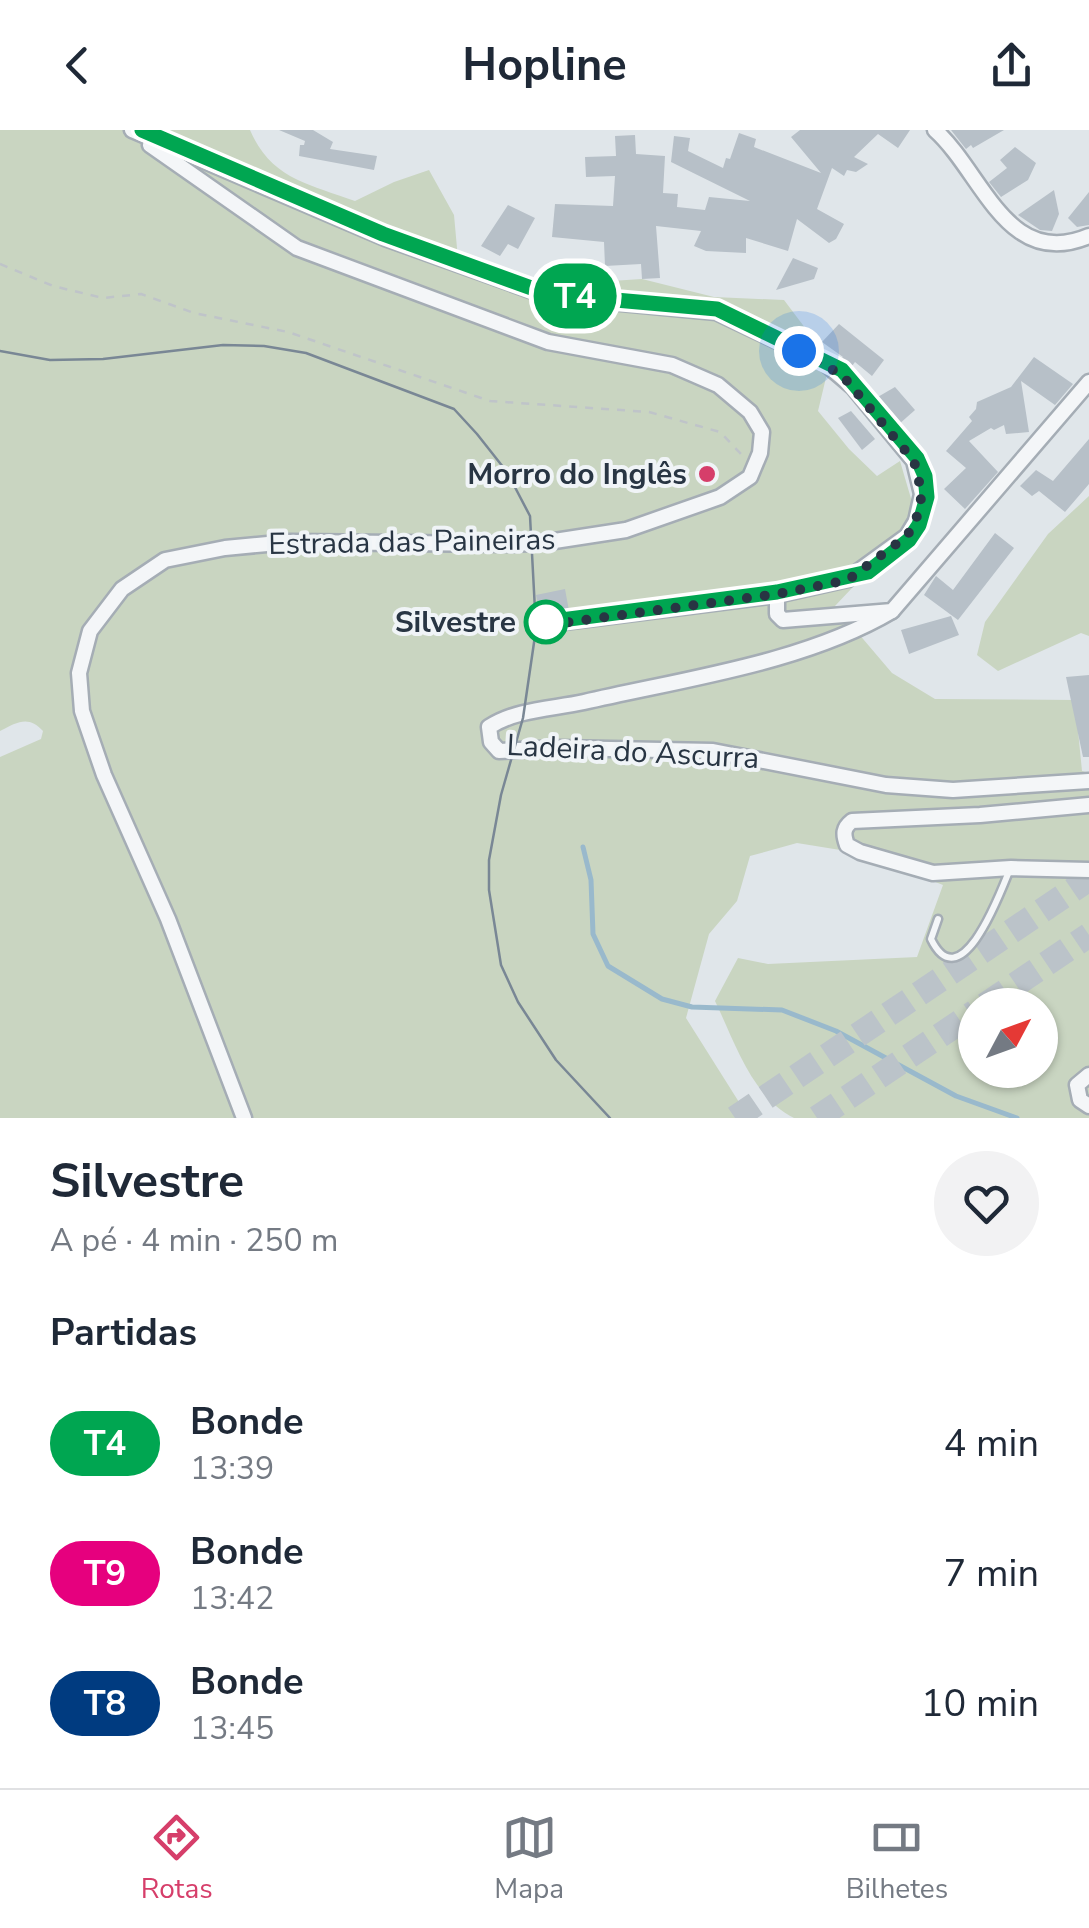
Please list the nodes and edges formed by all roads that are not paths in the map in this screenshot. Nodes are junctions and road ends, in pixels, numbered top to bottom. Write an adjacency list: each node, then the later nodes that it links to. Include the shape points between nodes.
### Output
1 (131, 130): 5 (street, via 384,238 547,296 716,312 826,364 914,461 922,494 907,536 848,580); 15 (street, Estrada das Paineiras, bridge, via 297,248 548,342 672,365 718,385 762,432 750,477 720,498 662,520 548,542 225,548 165,560 122,589 90,631 79,673 82,711)
2 (934, 130): 3 (street, via 1016,232 1047,244)
3 (1089, 236)
4 (1089, 382): 6 (street)
5 (777, 594): 6 (street, via 783,620); 7 (street)
6 (892, 611): 8 (street, Ladeira do Ascurra, via 792,653 506,716 490,727 490,742 499,751 713,751 953,790)
7 (540, 626)
8 (1089, 781)
9 (1089, 805): 10 (street, via 846,826 847,845 933,873)
10 (1011, 868): 11 (street); 12 (lane, via 974,945 960,956 935,948)
11 (1089, 870)
12 (938, 919)
13 (1089, 1075): 14 (street, via 1078,1085 1080,1100)
14 (1089, 1106)
15 (244, 1118)

